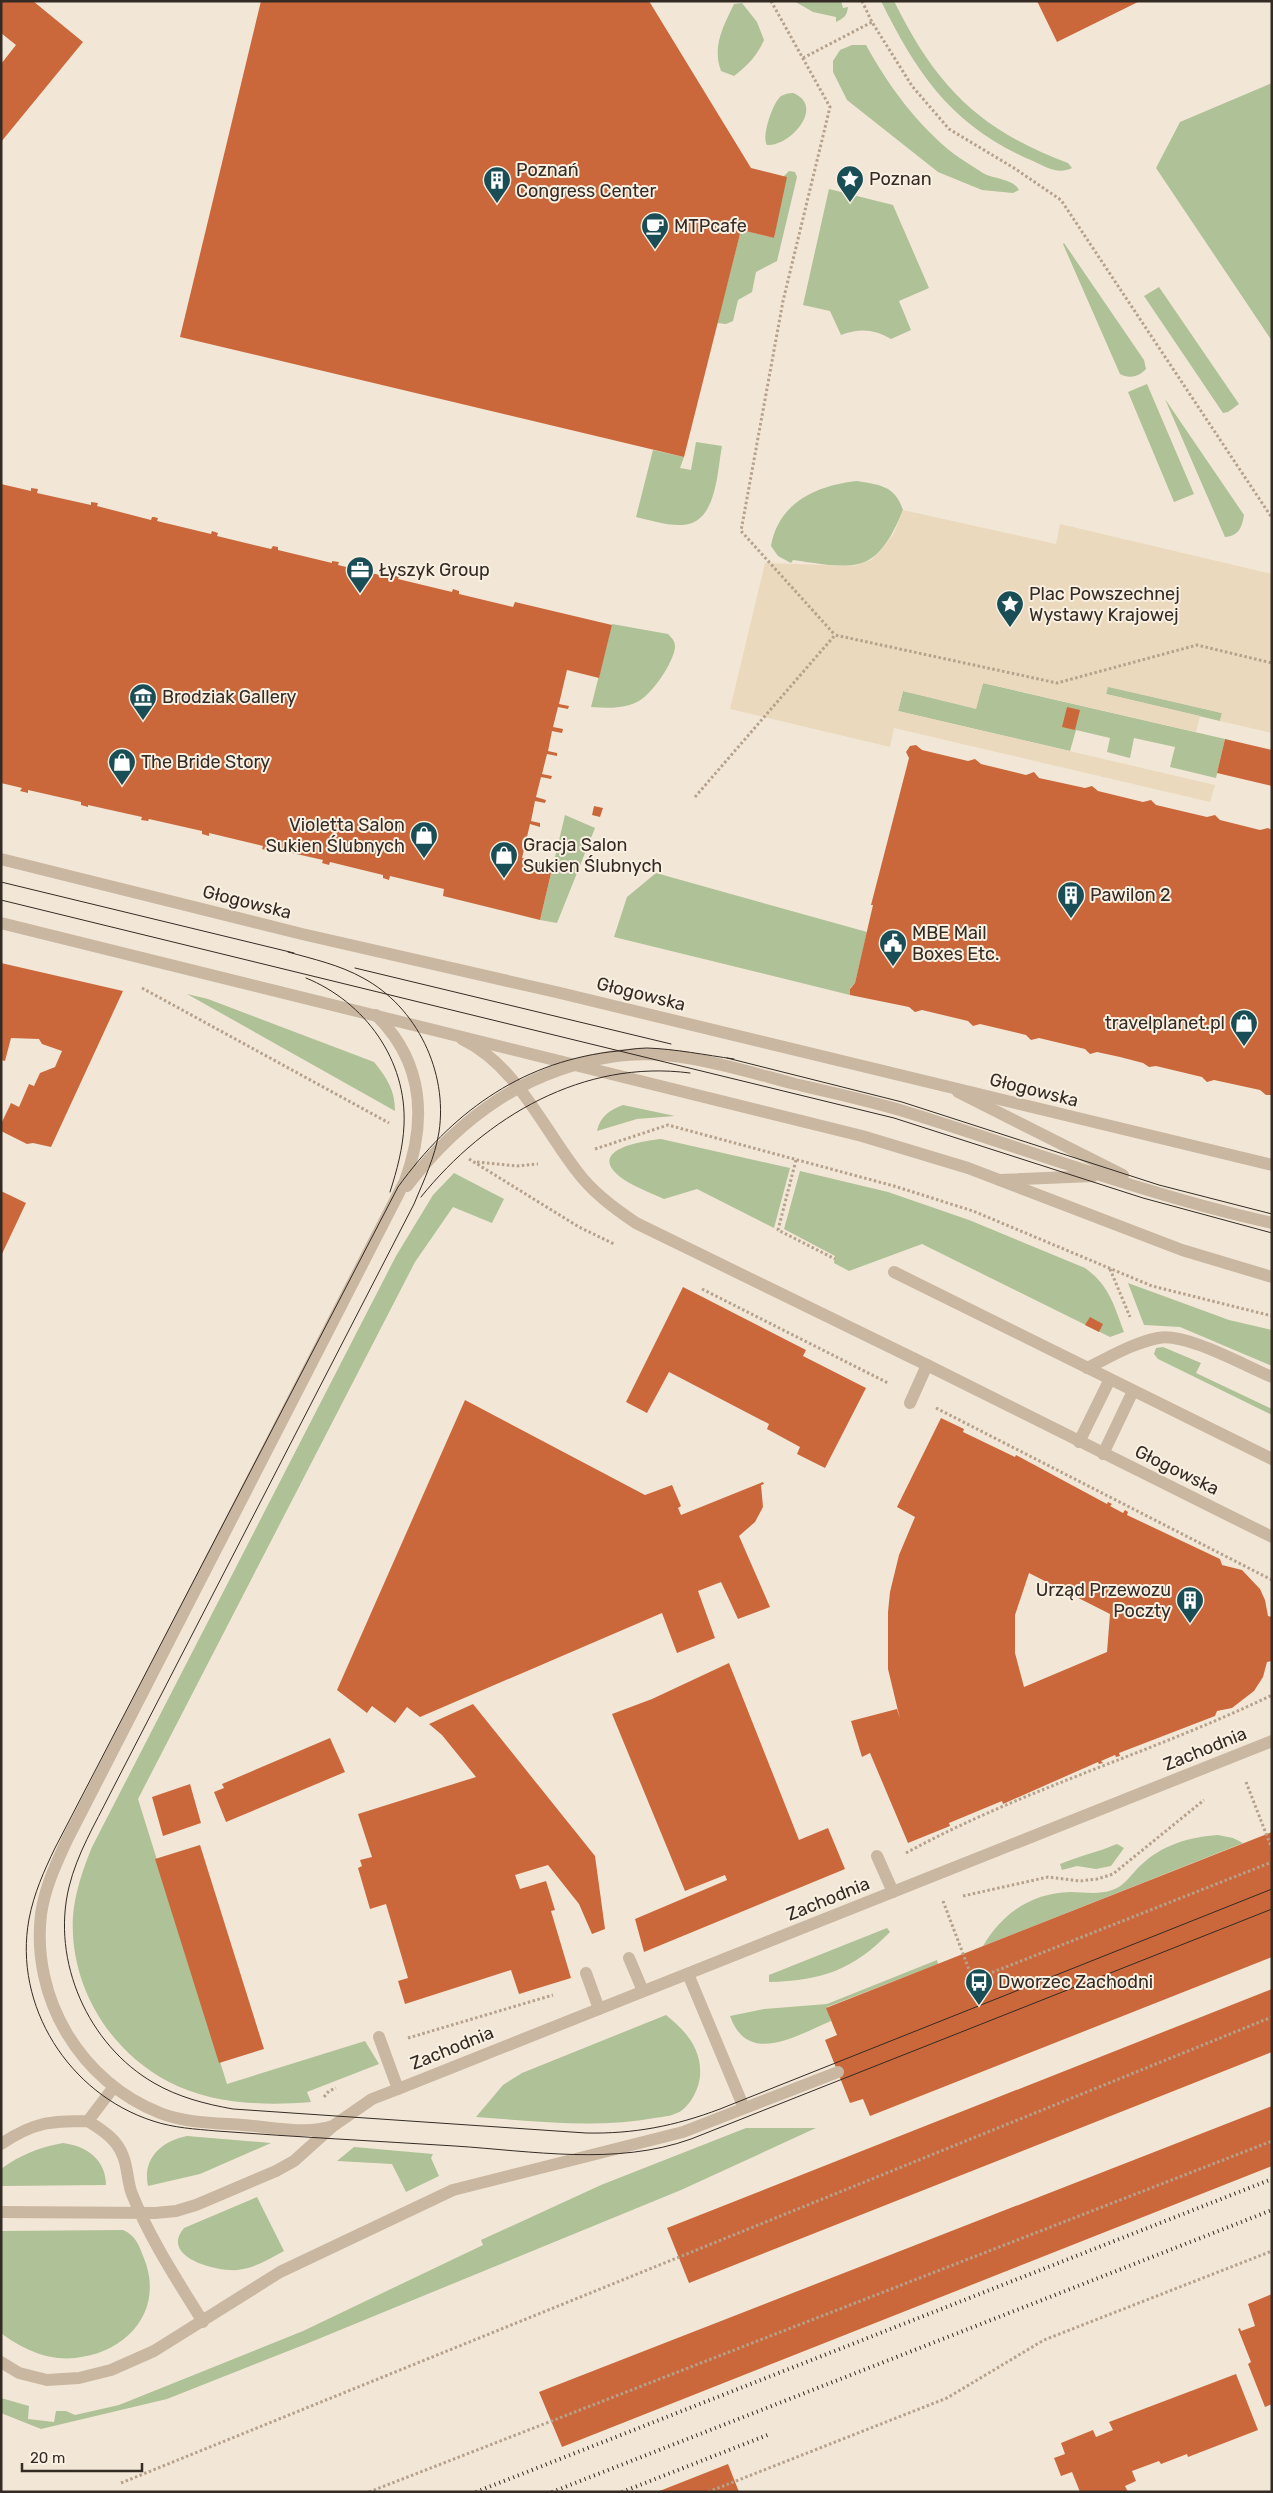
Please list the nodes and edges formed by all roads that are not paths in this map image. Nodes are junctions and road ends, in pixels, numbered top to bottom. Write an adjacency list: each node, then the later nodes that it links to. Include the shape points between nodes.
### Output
1 (1, 859): 6 (street, Głogowska, via 302,934)
2 (1, 923): 3 (street, Głogowska)
3 (376, 1015): 4 (street, Głogowska); 12 (street, via 390,1031 407,1061 418,1102 416,1149)
4 (450, 1034): 5 (street, Głogowska); 7 (street, Głogowska, via 472,1044 490,1058)
5 (573, 1065): 7 (street); 9 (street, via 631,1055 674,1055 698,1060 897,1109); 10 (street, Głogowska, via 862,1136 933,1156)
6 (946, 1086): 8 (street, Głogowska); 11 (street)
7 (517, 1087): 12 (street, via 450,1137); 16 (street, Głogowska, via 596,1192 636,1223)
8 (1272, 1165)
9 (1103, 1176): 10 (street); 11 (street)
10 (1000, 1180): 15 (street, Głogowska, via 1182,1250)
11 (1156, 1192): 13 (street)
12 (395, 1202): 36 (street, via 67,1840 48,1884 41,1913 39,1943 42,1971 51,2001 75,2047)
13 (1272, 1223)
14 (894, 1272): 17 (street)
15 (1272, 1277)
16 (928, 1365): 21 (street); 22 (street, Głogowska)
17 (1087, 1368): 18 (street, via 1139,1344 1177,1337); 19 (street)
18 (1272, 1377)
19 (1110, 1379): 20 (street); 22 (street)
20 (1133, 1391): 23 (street); 24 (street)
21 (912, 1399)
22 (1079, 1442): 23 (street, Głogowska)
23 (1103, 1454): 25 (street, Głogowska)
24 (1272, 1460)
25 (1272, 1537)
26 (1272, 1741): 28 (street, Zachodnia)
27 (877, 1856): 28 (street)
28 (893, 1892): 31 (street, Zachodnia)
29 (629, 1958): 32 (street)
30 (586, 1974): 33 (street)
31 (688, 1974): 32 (street, Zachodnia); 38 (street)
32 (642, 1991): 33 (street, Zachodnia)
33 (599, 2009): 37 (street, Zachodnia)
34 (378, 2037): 37 (street)
35 (838, 2072): 38 (street)
36 (114, 2088): 39 (street); 40 (street, via 139,2104 173,2117 296,2130 323,2130)
37 (398, 2089): 40 (street, Zachodnia, via 372,2099)
38 (744, 2108): 44 (street, via 683,2132 453,2190 280,2272)
39 (88, 2122): 41 (street, via 53,2121 20,2132); 43 (street, via 110,2135 123,2156 131,2192)
40 (333, 2126): 43 (street, Zachodnia, via 294,2161 276,2171 189,2207)
41 (1, 2144)
42 (1, 2212): 43 (street, Zachodnia)
43 (141, 2213): 44 (street, via 161,2256)
44 (203, 2322): 45 (street, via 154,2351 111,2370 79,2378 47,2380 19,2373)
45 (1, 2362)

